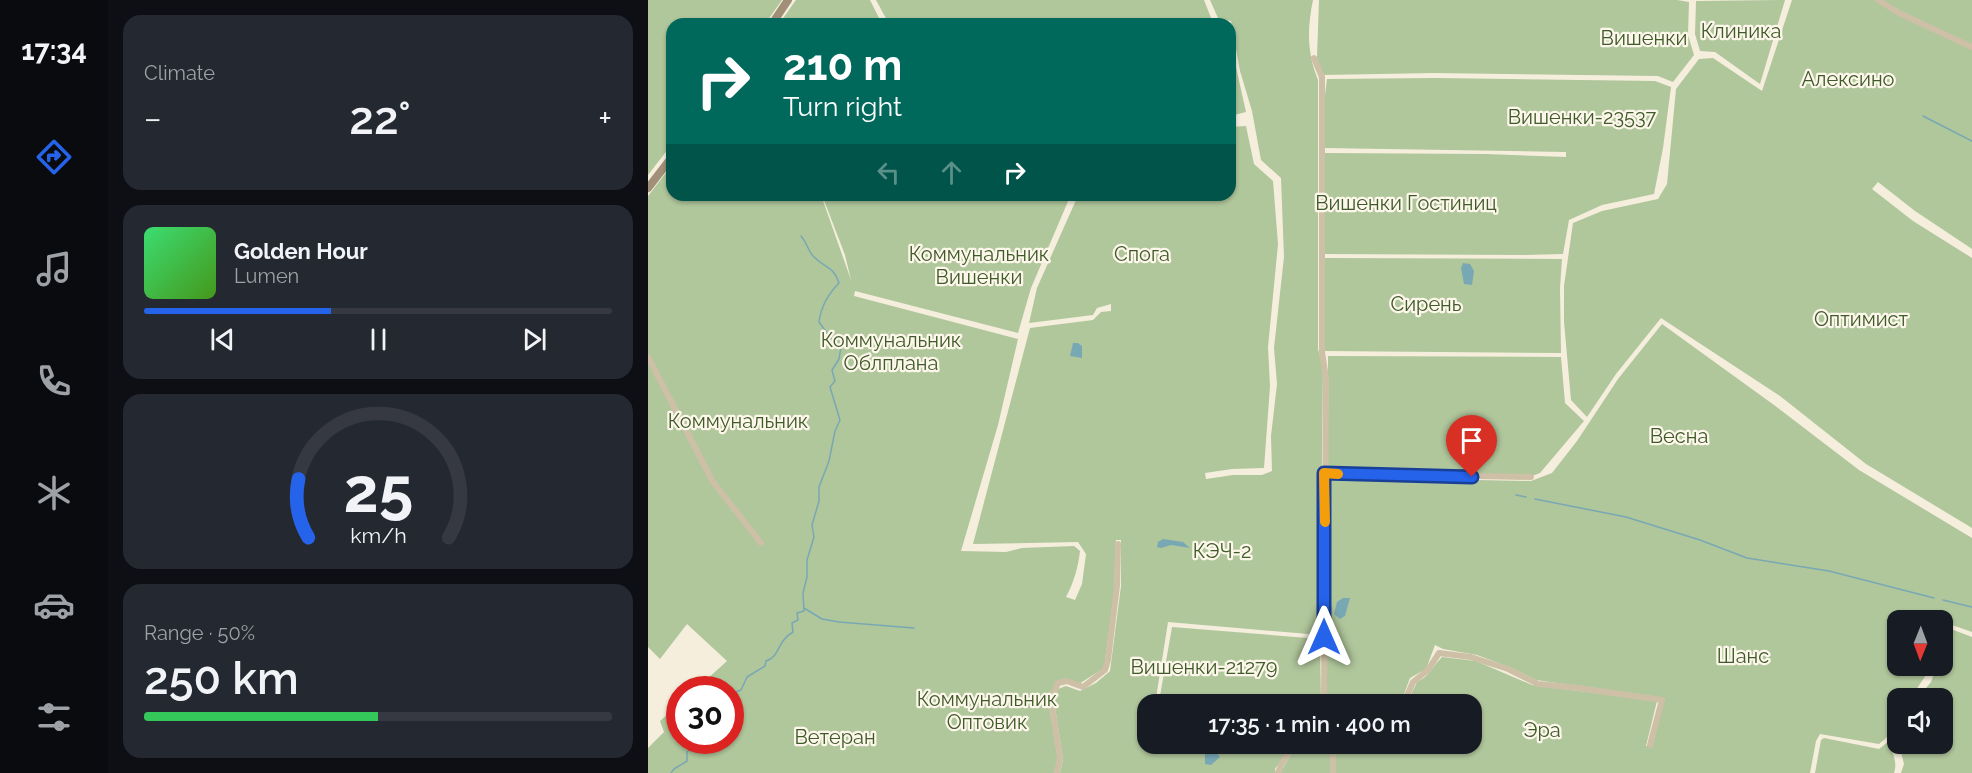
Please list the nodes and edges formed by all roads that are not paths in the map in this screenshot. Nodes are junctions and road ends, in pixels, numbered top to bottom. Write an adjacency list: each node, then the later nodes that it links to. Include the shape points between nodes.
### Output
1 (788, 0): 3 (main road)
2 (1878, 0): 4 (street)
3 (776, 18)
4 (1972, 47)
5 (1314, 58): 9 (street, via 1322,77)
6 (666, 165): 7 (main road)
7 (648, 188)
8 (648, 357): 11 (street, via 713,482)
9 (1324, 473): 10 (street); 13 (street)
10 (1532, 477)
11 (760, 543)
12 (1118, 544): 18 (street, via 1117,586 1105,670 1083,687 1067,681 1058,683 1051,700 1060,758)
13 (1324, 694)
14 (1408, 694): 15 (street, via 1413,682 1428,670 1439,653 1471,657 1538,684 1662,700)
15 (1650, 745)
16 (1288, 754): 19 (street)
17 (1333, 754): 20 (street)
18 (1057, 773)
19 (1278, 773)
20 (1333, 773)

